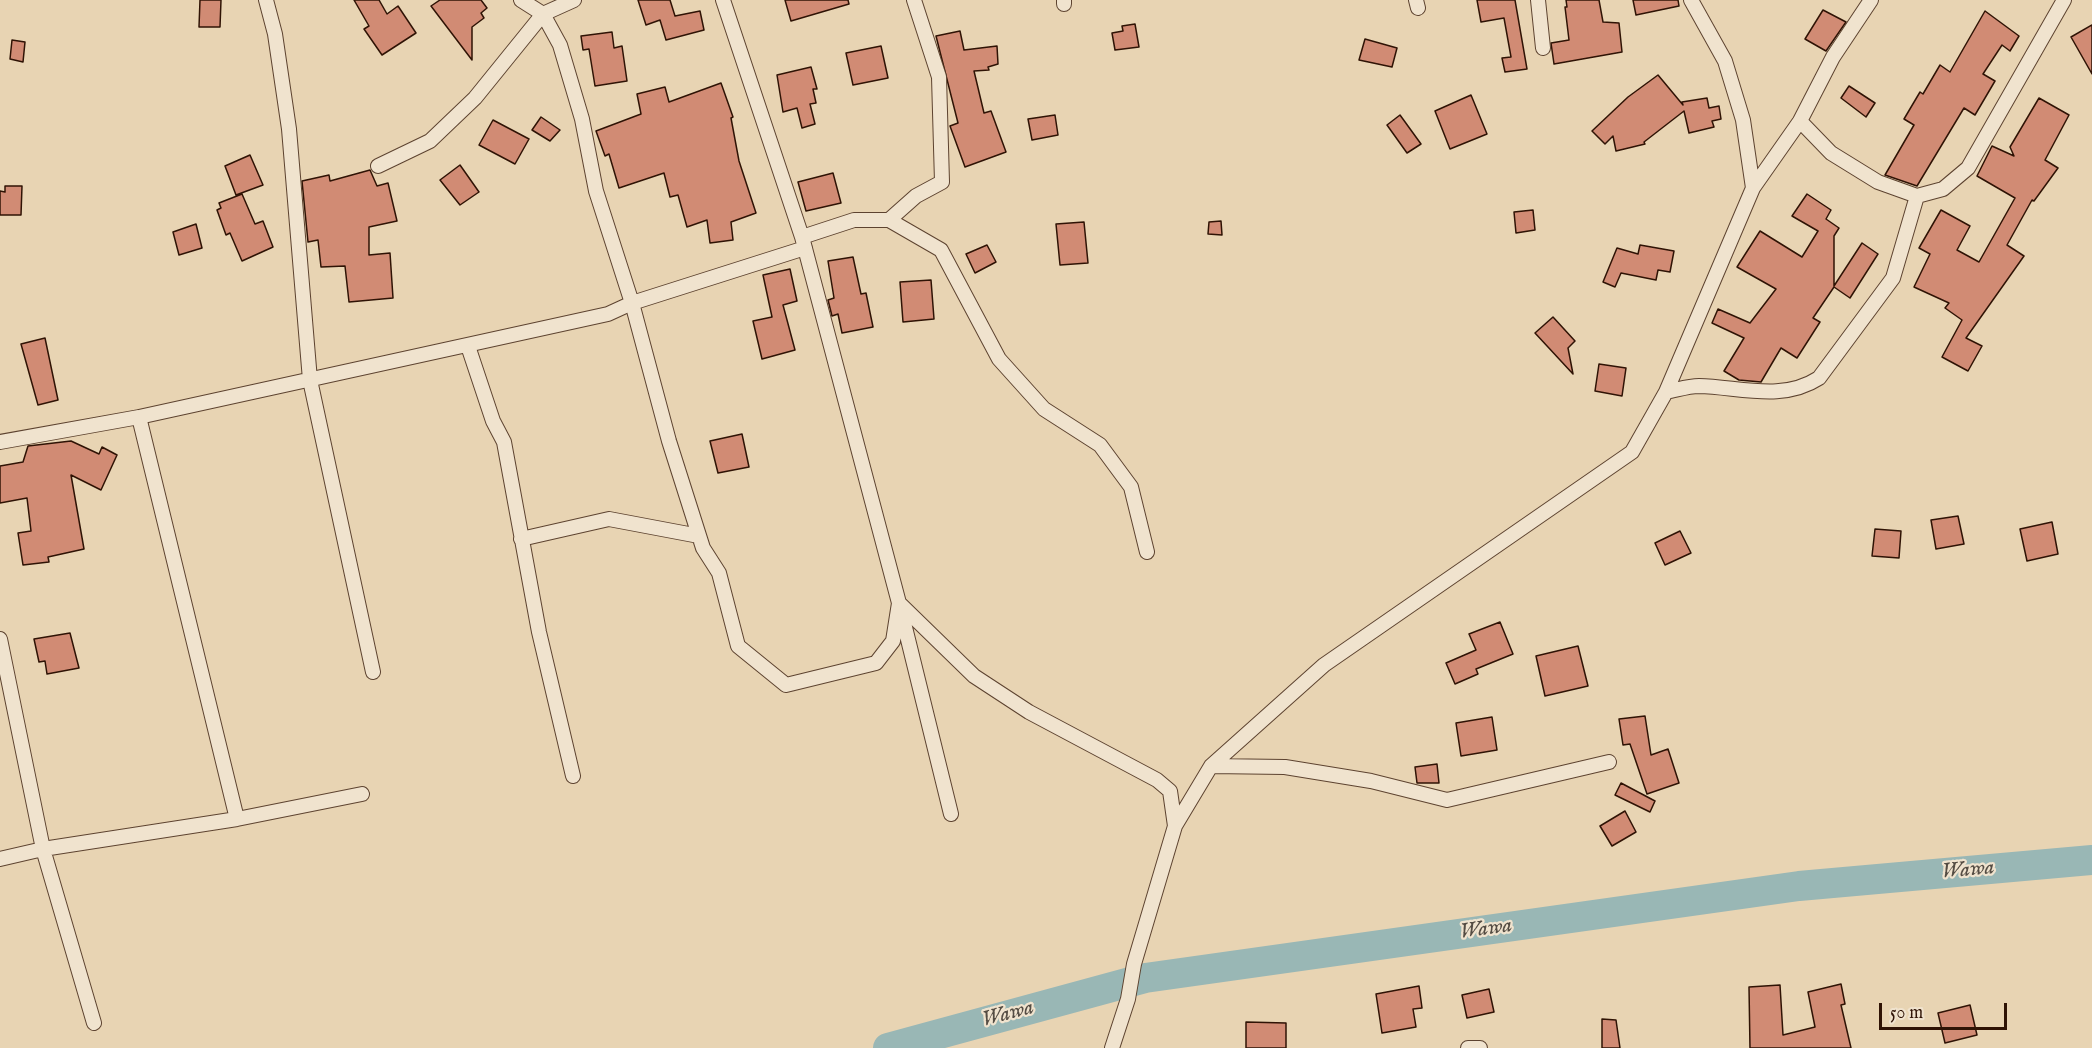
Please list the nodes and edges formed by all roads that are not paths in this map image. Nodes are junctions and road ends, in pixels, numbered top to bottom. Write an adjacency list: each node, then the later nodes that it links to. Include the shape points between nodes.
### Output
1 (266, 0): 20 (street, via 289,129)
2 (521, 0): 10 (street)
3 (574, 0): 10 (street)
4 (723, 0): 17 (street)
5 (914, 0): 16 (street, via 939,77 942,182 916,196)
6 (1538, 0): 11 (street)
7 (1691, 0): 14 (street, via 1725,61 1743,120)
8 (1871, 0): 12 (street, via 1833,57)
9 (2064, 0): 15 (street, via 1968,168 1943,189)
10 (543, 14): 13 (street, via 475,98 430,141); 18 (street, via 560,45 582,119 596,191)
11 (1543, 48)
12 (1800, 121): 14 (street); 15 (street, via 1831,153 1878,182)
13 (378, 166)
14 (1753, 188): 21 (street)
15 (1917, 196): 21 (street, via 1893,278 1819,378 1805,387 1769,393 1696,386)
16 (889, 220): 17 (street, via 854,220); 26 (street, via 941,250 999,359 1044,409 1100,445 1131,487)
17 (804, 242): 18 (street); 27 (street)
18 (632, 303): 19 (street, via 608,314); 24 (street)
19 (468, 346): 20 (street); 25 (street, via 504,442)
20 (310, 380): 22 (street); 29 (street)
21 (1666, 392): 31 (street, via 1632,452 1324,665)
22 (139, 417): 23 (street); 35 (street)
23 (0, 442)
24 (699, 536): 25 (street, via 609,519); 27 (street, via 719,573 738,646 786,685 876,663 893,641)
25 (522, 539): 32 (street, via 539,633)
26 (1147, 552)
27 (899, 603): 34 (street); 36 (street, via 974,676 1029,712 1157,780 1170,791)
28 (0, 639): 37 (street)
29 (373, 672)
30 (1609, 762): 31 (street, via 1447,800 1371,781 1285,767)
31 (1211, 766): 36 (street)
32 (573, 776)
33 (362, 794): 35 (street)
34 (951, 814)
35 (237, 819): 37 (street)
36 (1175, 826): 40 (street)
37 (43, 849): 38 (street); 39 (street)
38 (0, 859)
39 (94, 1023)
40 (1112, 1048)
41 (1468, 1048): 42 (street)
42 (1480, 1048)

